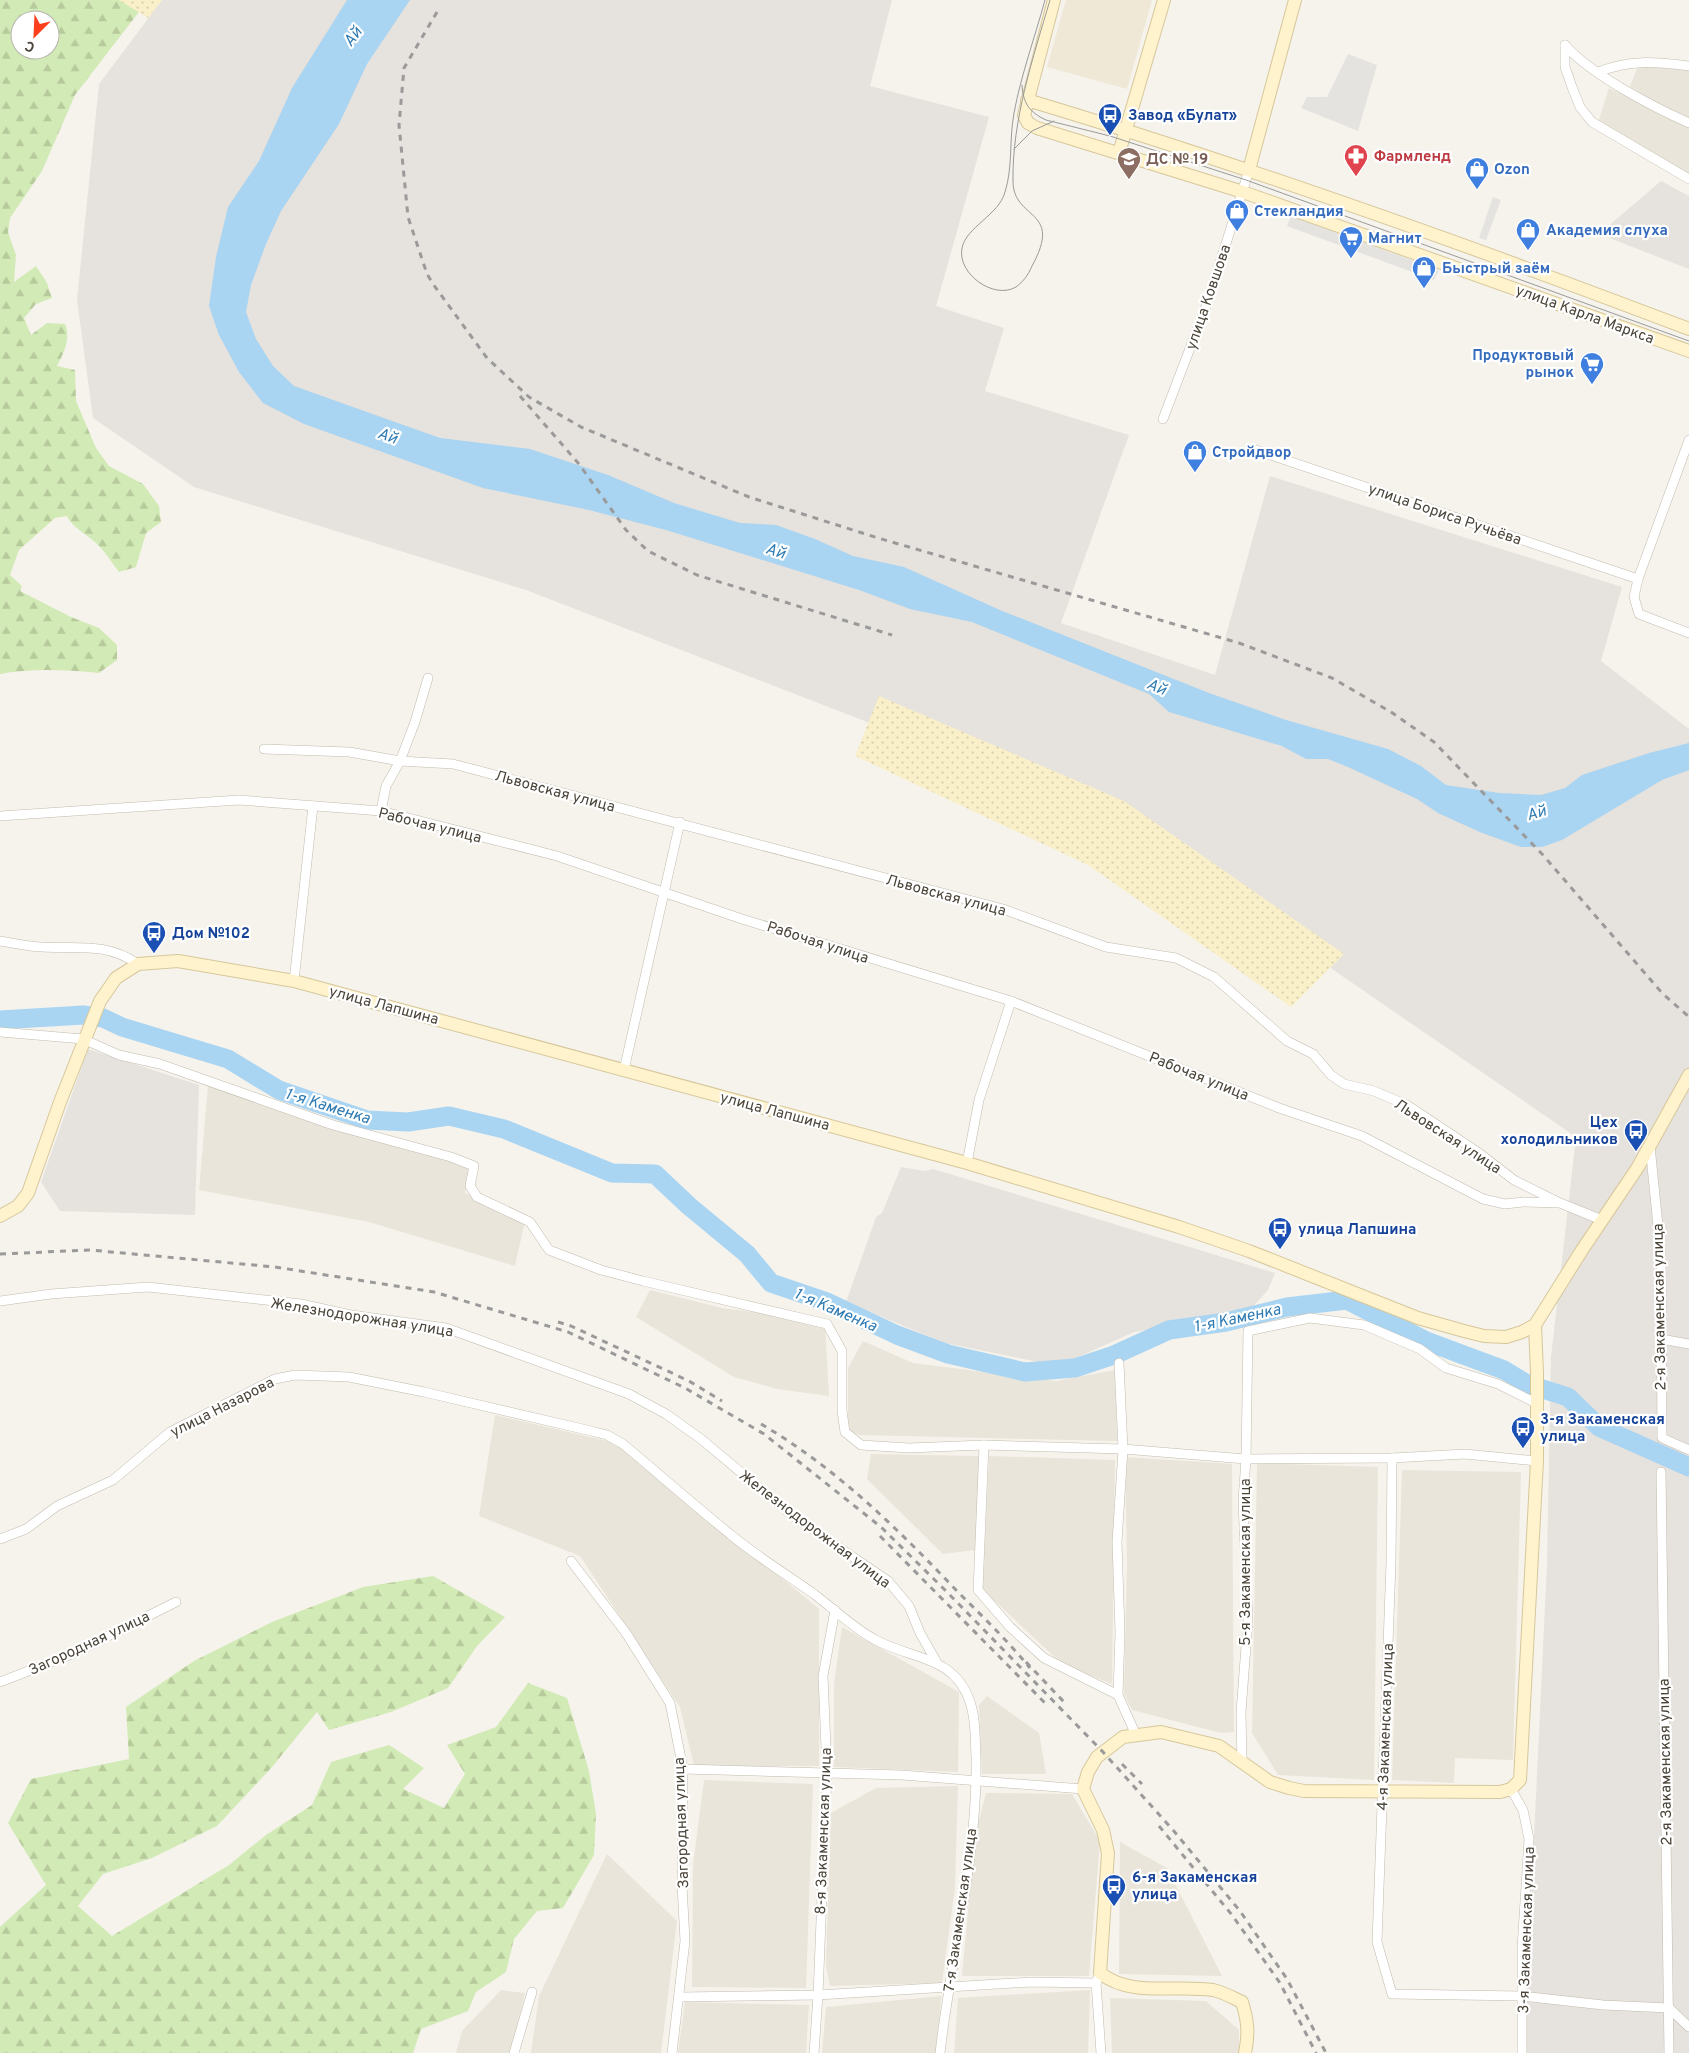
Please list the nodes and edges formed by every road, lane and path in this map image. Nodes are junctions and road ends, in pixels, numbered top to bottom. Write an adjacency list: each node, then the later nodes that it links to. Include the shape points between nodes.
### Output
1 (1054, 0): 6 (street)
2 (1164, 0): 8 (street)
3 (1295, 0): 10 (street, улица Ковшова)
4 (1689, 66): 5 (street, via 1628,62)
5 (1598, 72): 7 (street); 11 (street, via 1565,45 1565,67 1572,87 1580,107 1592,122)
6 (1027, 100): 8 (street, улица Карла Маркса); 9 (street, улица Карла Маркса, via 1024,115 1028,123)
7 (1689, 123)
8 (1126, 130): 9 (street); 10 (street, улица Карла Маркса)
9 (1119, 153): 12 (street, улица Карла Маркса)
10 (1248, 170): 12 (street, улица Ковшова); 13 (street, улица Карла Маркса, via 1467,246)
11 (1689, 179)
12 (1243, 192): 14 (street, улица Карла Маркса); 15 (street, улица Ковшова, via 1208,301)
13 (1689, 329)
14 (1689, 351)
15 (1163, 418)
16 (1689, 440): 18 (street)
17 (1253, 449): 18 (street, улица Бориса Ручьёва)
18 (1638, 579): 19 (street, via 1634,597 1639,614)
19 (1689, 632)
20 (428, 678): 22 (street)
21 (264, 749): 22 (street, Львовская улица, via 349,752)
22 (400, 761): 24 (street, via 386,786); 26 (street, Львовская улица, via 453,764)
23 (313, 806): 24 (street, Рабочая улица); 25 (street, Рабочая улица, via 239,800); 30 (street)
24 (381, 812): 27 (street, Рабочая улица, via 557,856)
25 (0, 816)
26 (680, 822): 27 (street); 38 (street, Львовская улица, via 1003,909 1106,947 1176,958 1214,977 1287,1041 1313,1054 1331,1075 1344,1084 1374,1091 1407,1105 1514,1180)
27 (662, 893): 31 (street, Рабочая улица); 34 (street, via 656,933)
28 (0, 941): 29 (street, улица Лапшина, via 40,947 95,946 126,956)
29 (138, 964): 30 (street, улица Лапшина, via 178,962); 33 (street, via 116,978 100,1001)
30 (294, 981): 34 (street, улица Лапшина)
31 (1011, 1000): 37 (street, via 979,1100); 38 (street, Рабочая улица, via 1279,1108 1362,1136 1483,1199 1505,1204)
32 (0, 1032): 33 (street)
33 (83, 1039): 39 (street, via 28,1194 18,1206); 47 (street, via 119,1055 160,1064 333,1125 474,1166 470,1186 477,1197 530,1222 549,1250 601,1270 828,1324 842,1351 845,1432 862,1444 909,1448)
34 (624, 1070): 37 (street, улица Лапшина)
35 (1689, 1075): 36 (street)
36 (1650, 1146): 40 (street); 43 (street, 2-я Закаменская улица, via 1661,1256)
37 (967, 1163): 42 (street, улица Лапшина, via 1179,1226 1442,1325 1484,1336 1506,1337)
38 (1560, 1203): 40 (street, Рабочая улица)
39 (0, 1216)
40 (1602, 1220): 42 (street)
41 (0, 1301): 58 (street, Железнодорожная улица, via 51,1294 148,1288 301,1304 351,1315 446,1328 629,1394 680,1424 793,1516 888,1581 909,1606)
42 (1534, 1325): 46 (street)
43 (1661, 1339): 44 (street); 49 (street, 2-я Закаменская улица, via 1662,1438)
44 (1689, 1344)
45 (1119, 1363): 48 (street)
46 (1536, 1403): 51 (street, 5-я Закаменская улица, via 1498,1384 1446,1368 1420,1349 1364,1325 1310,1318 1248,1331); 52 (street)
47 (984, 1445): 48 (street); 60 (street, via 978,1590 1010,1627 1044,1658)
48 (1123, 1449): 51 (street); 60 (street, via 1117,1542)
49 (1689, 1450)
50 (1392, 1458): 51 (street); 52 (street, via 1465,1454); 68 (street, 4-я Закаменская улица)
51 (1246, 1459): 62 (street, 5-я Закаменская улица, via 1243,1501 1248,1620 1241,1712)
52 (1537, 1461): 67 (street, via 1522,1769 1520,1780)
53 (1661, 1472): 75 (street, 2-я Закаменская улица)
54 (0, 1539): 57 (street, улица Назарова, via 26,1529 57,1506 113,1480 170,1432 275,1379 295,1375 350,1377 607,1435 623,1444 731,1535)
55 (571, 1561): 63 (street, Загородная улица, via 626,1634 670,1703)
56 (176, 1602): 59 (street, Загородная улица, via 74,1653)
57 (835, 1610): 58 (street, via 879,1642); 64 (street, 8-я Закаменская улица, via 823,1676)
58 (936, 1661): 65 (street, 7-я Закаменская улица, via 957,1678 970,1701 975,1727)
59 (0, 1682)
60 (1118, 1695): 61 (street)
61 (1136, 1735): 62 (street, via 1161,1732 1219,1746); 66 (street, via 1123,1737 1097,1757)
62 (1242, 1762): 68 (street, via 1270,1782 1289,1788)
63 (683, 1769): 64 (street); 74 (street, Загородная улица, via 685,1941)
64 (827, 1772): 65 (street); 72 (street, 8-я Закаменская улица)
65 (976, 1782): 66 (street); 70 (street, 7-я Закаменская улица, via 969,1866)
66 (1083, 1789): 69 (street, via 1103,1830 1108,1853)
67 (1511, 1789): 68 (street, via 1500,1792); 73 (street, 3-я Закаменская улица, via 1523,1810 1529,1839)
68 (1381, 1791): 73 (street, 4-я Закаменская улица, via 1378,1942 1392,1994)
69 (1098, 1978): 70 (street); 81 (street); 82 (street, via 1125,1986 1213,1990 1242,2002 1249,2035)
70 (948, 1988): 72 (street); 80 (street, 7-я Закаменская улица)
71 (532, 1992): 77 (street)
72 (818, 1995): 74 (street); 79 (street, 8-я Закаменская улица)
73 (1522, 1996): 75 (street); 83 (street, 3-я Закаменская улица)
74 (680, 1997): 78 (street, Загородная улица)
75 (1669, 2008): 76 (street); 84 (street, 2-я Закаменская улица)
76 (1689, 2027)
77 (514, 2053)
78 (672, 2053)
79 (814, 2053)
80 (940, 2053)
81 (1101, 2053)
82 (1245, 2053)
83 (1522, 2053)
84 (1668, 2053)

